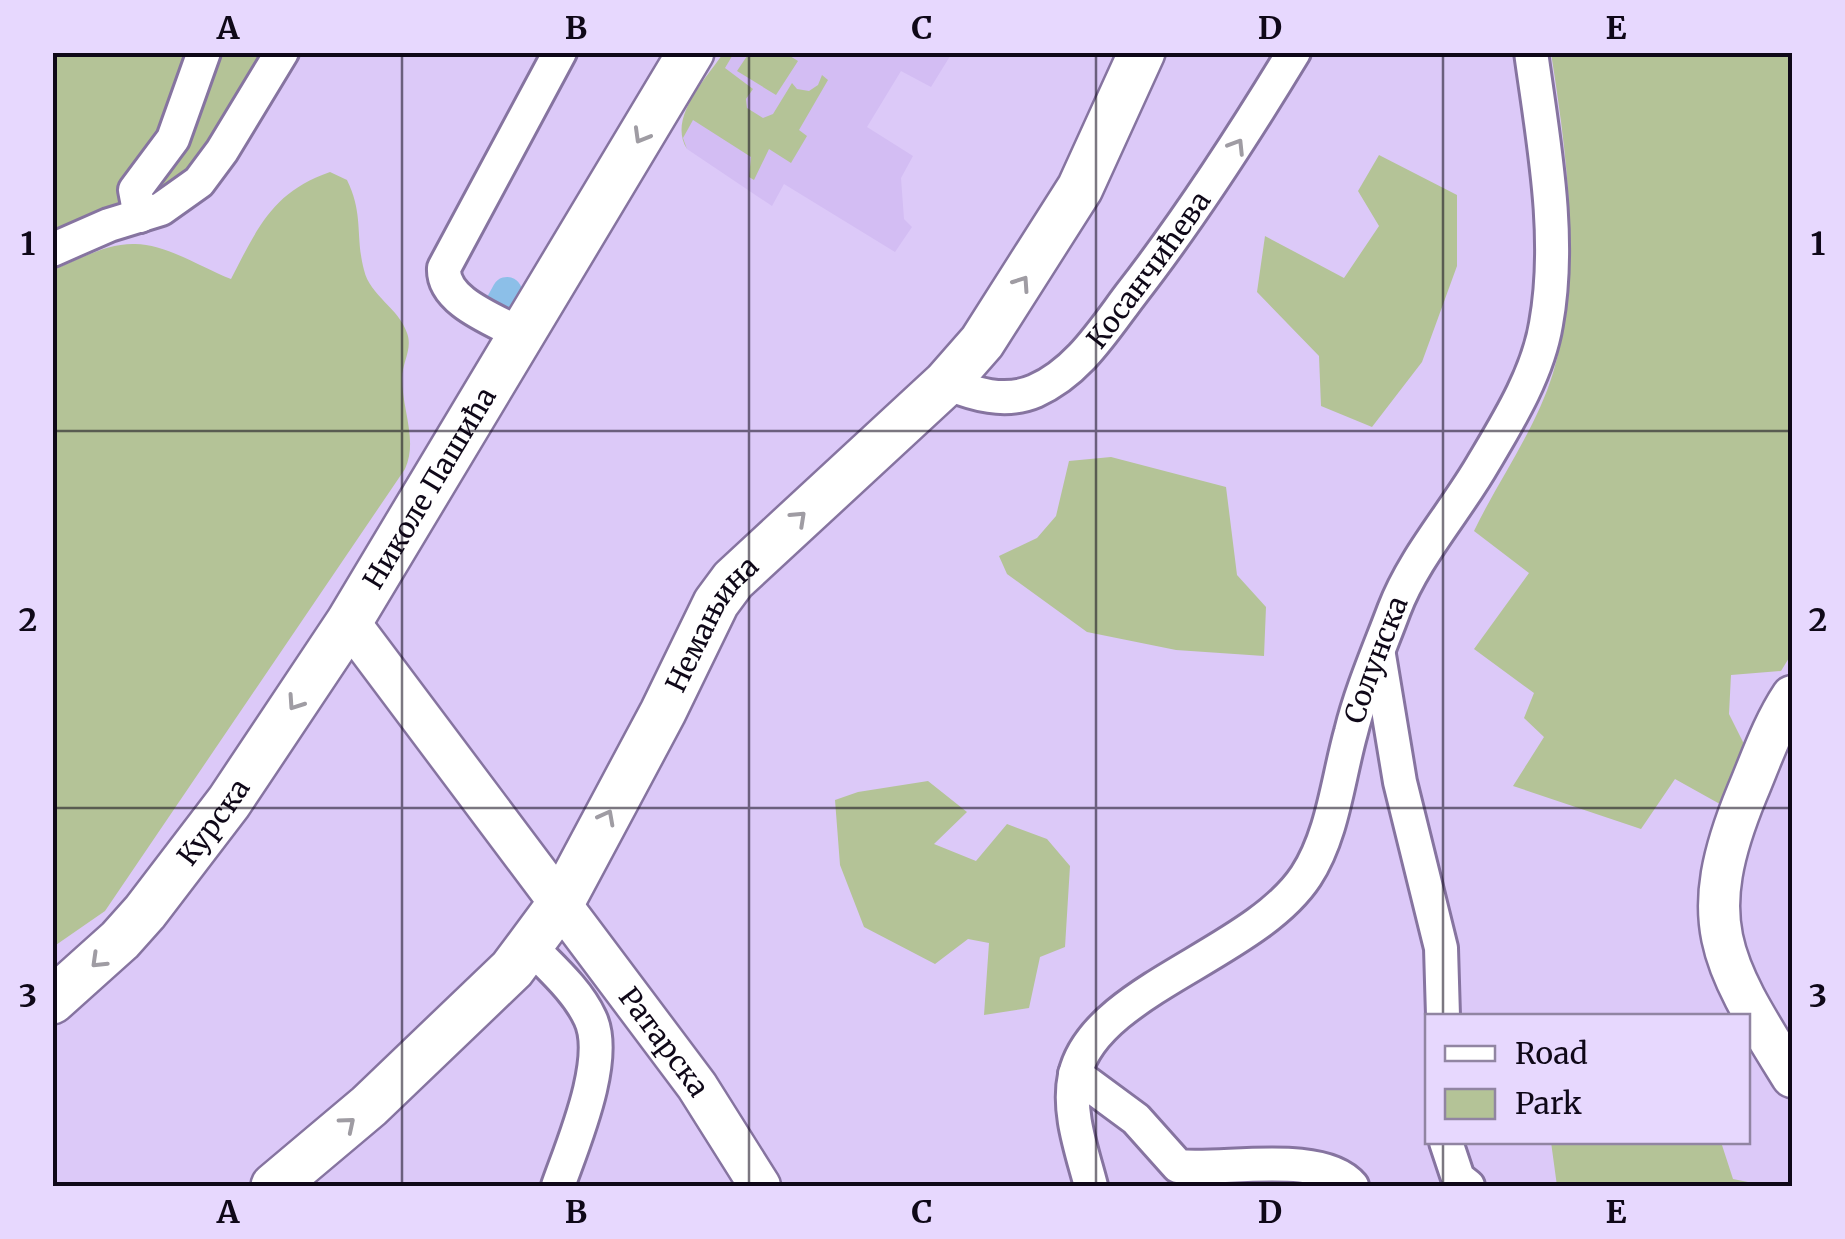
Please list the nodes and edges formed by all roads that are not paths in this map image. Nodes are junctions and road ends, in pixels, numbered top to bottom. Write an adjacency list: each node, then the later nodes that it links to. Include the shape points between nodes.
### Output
1 (204, 52): 8 (street, via 173,138 138,182)
2 (282, 52): 8 (street, via 198,182)
3 (560, 52): 10 (street, via 444,268 455,296)
4 (692, 52): 10 (main road, Николе Пашића, one-way to 10)
5 (1142, 52): 11 (main road, Немањина, one-way to 5, via 982,342 1080,188)
6 (1294, 52): 11 (street, Косанчићева, one-way to 6, via 1011,397 1036,390 1077,362 1171,243)
7 (1531, 52): 13 (street, Солунска, via 1549,204 1546,326 1518,404 1401,590)
8 (140, 216): 9 (street)
9 (52, 250)
10 (522, 335): 12 (main road, Николе Пашића)
11 (946, 382): 15 (main road, Немањина, one-way to 11, via 716,603)
12 (349, 622): 15 (street); 17 (main road, Курска, one-way to 17, via 170,882 120,940)
13 (1379, 651): 18 (street, via 1400,782 1441,948); 19 (street, Солунска, via 1306,876 1249,932 1128,1004 1099,1031)
14 (1792, 696): 20 (street, via 1728,839 1717,906 1728,962)
15 (561, 904): 16 (main road, Немањина); 24 (street, Ратарска, via 697,1086)
16 (530, 946): 22 (main road, Немањина, one-way to 16, via 383,1092); 23 (street, via 578,998 594,1028 592,1087)
17 (52, 1001)
18 (1443, 1014)
19 (1075, 1074): 25 (street, Солунска, via 1073,1118); 26 (street, via 1136,1119 1178,1166 1314,1168)
20 (1792, 1077)
21 (1447, 1144): 27 (street, via 1458,1178)
22 (274, 1186)
23 (558, 1186)
24 (760, 1186)
25 (1091, 1186)
26 (1352, 1186)
27 (1468, 1186)

